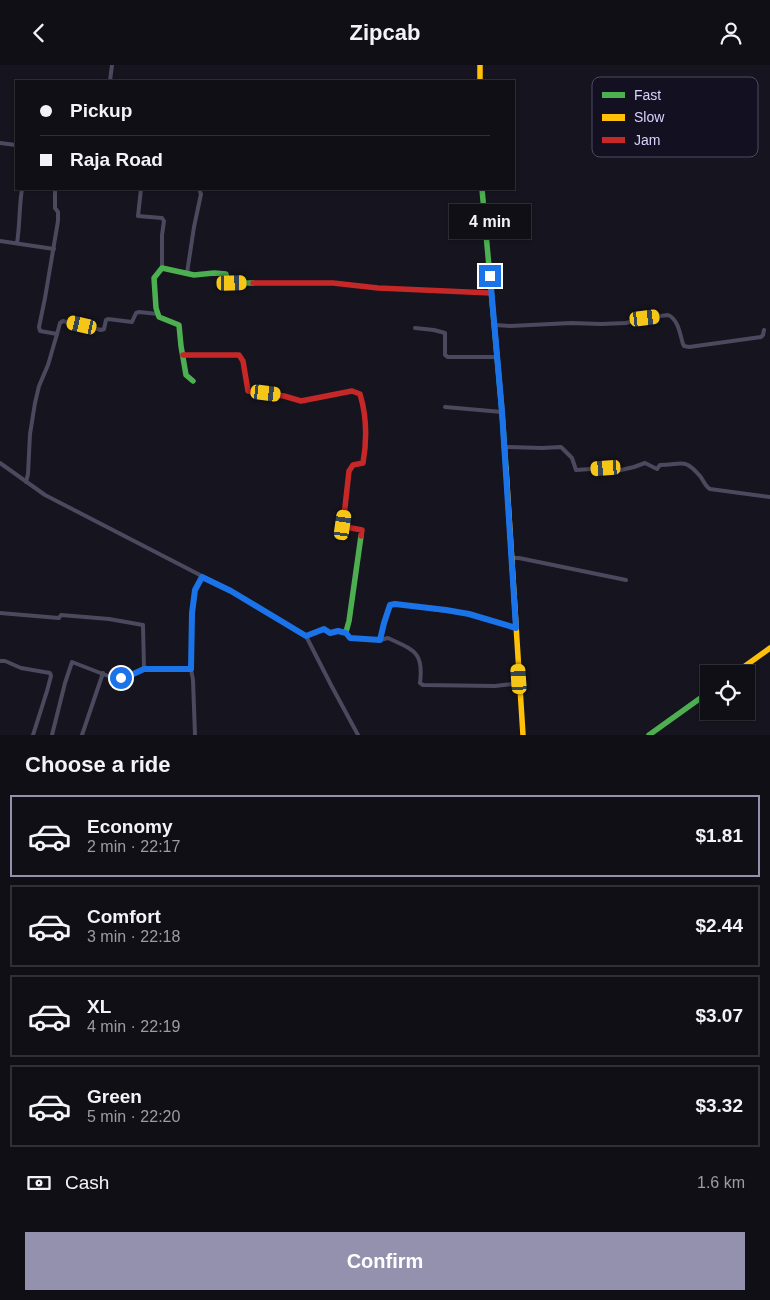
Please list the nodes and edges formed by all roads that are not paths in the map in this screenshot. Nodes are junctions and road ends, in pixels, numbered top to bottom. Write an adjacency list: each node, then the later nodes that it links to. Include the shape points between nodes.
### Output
1 (111, 65): 3 (street)
2 (480, 65): 4 (street)
3 (110, 80)
4 (480, 80)
5 (0, 143): 6 (street)
6 (15, 145)
7 (22, 190): 13 (street)
8 (55, 190): 14 (street, via 58,221)
9 (141, 190): 15 (street, via 138,216 162,218 164,221)
10 (199, 190): 16 (street, via 201,194)
11 (482, 190): 17 (street)
12 (0, 241): 13 (street)
13 (17, 243): 14 (street)
14 (54, 249): 22 (street, via 39,327 40,331)
15 (162, 268): 16 (street); 18 (street, via 154,278)
16 (187, 273): 17 (street, via 226,274 232,283 314,282)
17 (491, 293): 19 (street)
18 (158, 314): 22 (street, via 139,312 132,322 108,319 101,330 62,321); 23 (street, via 179,325)
19 (495, 325): 21 (street, via 626,323 668,315 675,320 684,346 689,347 761,337); 24 (street)
20 (415, 328): 24 (street, via 445,333 445,355 448,357)
21 (764, 330)
22 (57, 334): 30 (street, via 35,403)
23 (183, 355): 25 (street, via 186,375); 37 (street, via 239,355 248,391 301,401 352,391 360,394 365,436 363,463 353,465 349,471 343,525 362,530)
24 (498, 357): 27 (street)
25 (192, 381)
26 (445, 407): 27 (street)
27 (502, 412): 28 (street)
28 (505, 447): 31 (street, via 561,447 572,458 576,470 621,470 646,463 656,469 660,465 683,463 690,465 710,489); 32 (street)
29 (0, 463): 30 (street)
30 (26, 482): 33 (street)
31 (770, 497)
32 (512, 558): 34 (street); 36 (street)
33 (202, 577): 38 (street); 44 (street, via 195,590 192,613)
34 (626, 580)
35 (0, 613): 43 (street, via 61,615 143,625)
36 (516, 628): 39 (street, via 469,614 395,604 390,605); 46 (street)
37 (346, 633): 38 (street, via 330,633 324,629); 39 (street, via 350,638)
38 (306, 636): 52 (street)
39 (380, 640): 46 (street, via 388,637 412,649 419,659 420,683 423,685)
40 (770, 648): 42 (street)
41 (0, 661): 48 (street, via 50,673)
42 (746, 665)
43 (144, 669): 44 (street); 45 (street, via 116,679)
44 (191, 669): 51 (street)
45 (103, 673): 49 (street, via 72,662); 50 (street)
46 (520, 683): 53 (street)
47 (700, 698): 54 (street)
48 (33, 735)
49 (52, 735)
50 (82, 735)
51 (195, 735)
52 (358, 735)
53 (523, 735)
54 (649, 735)

